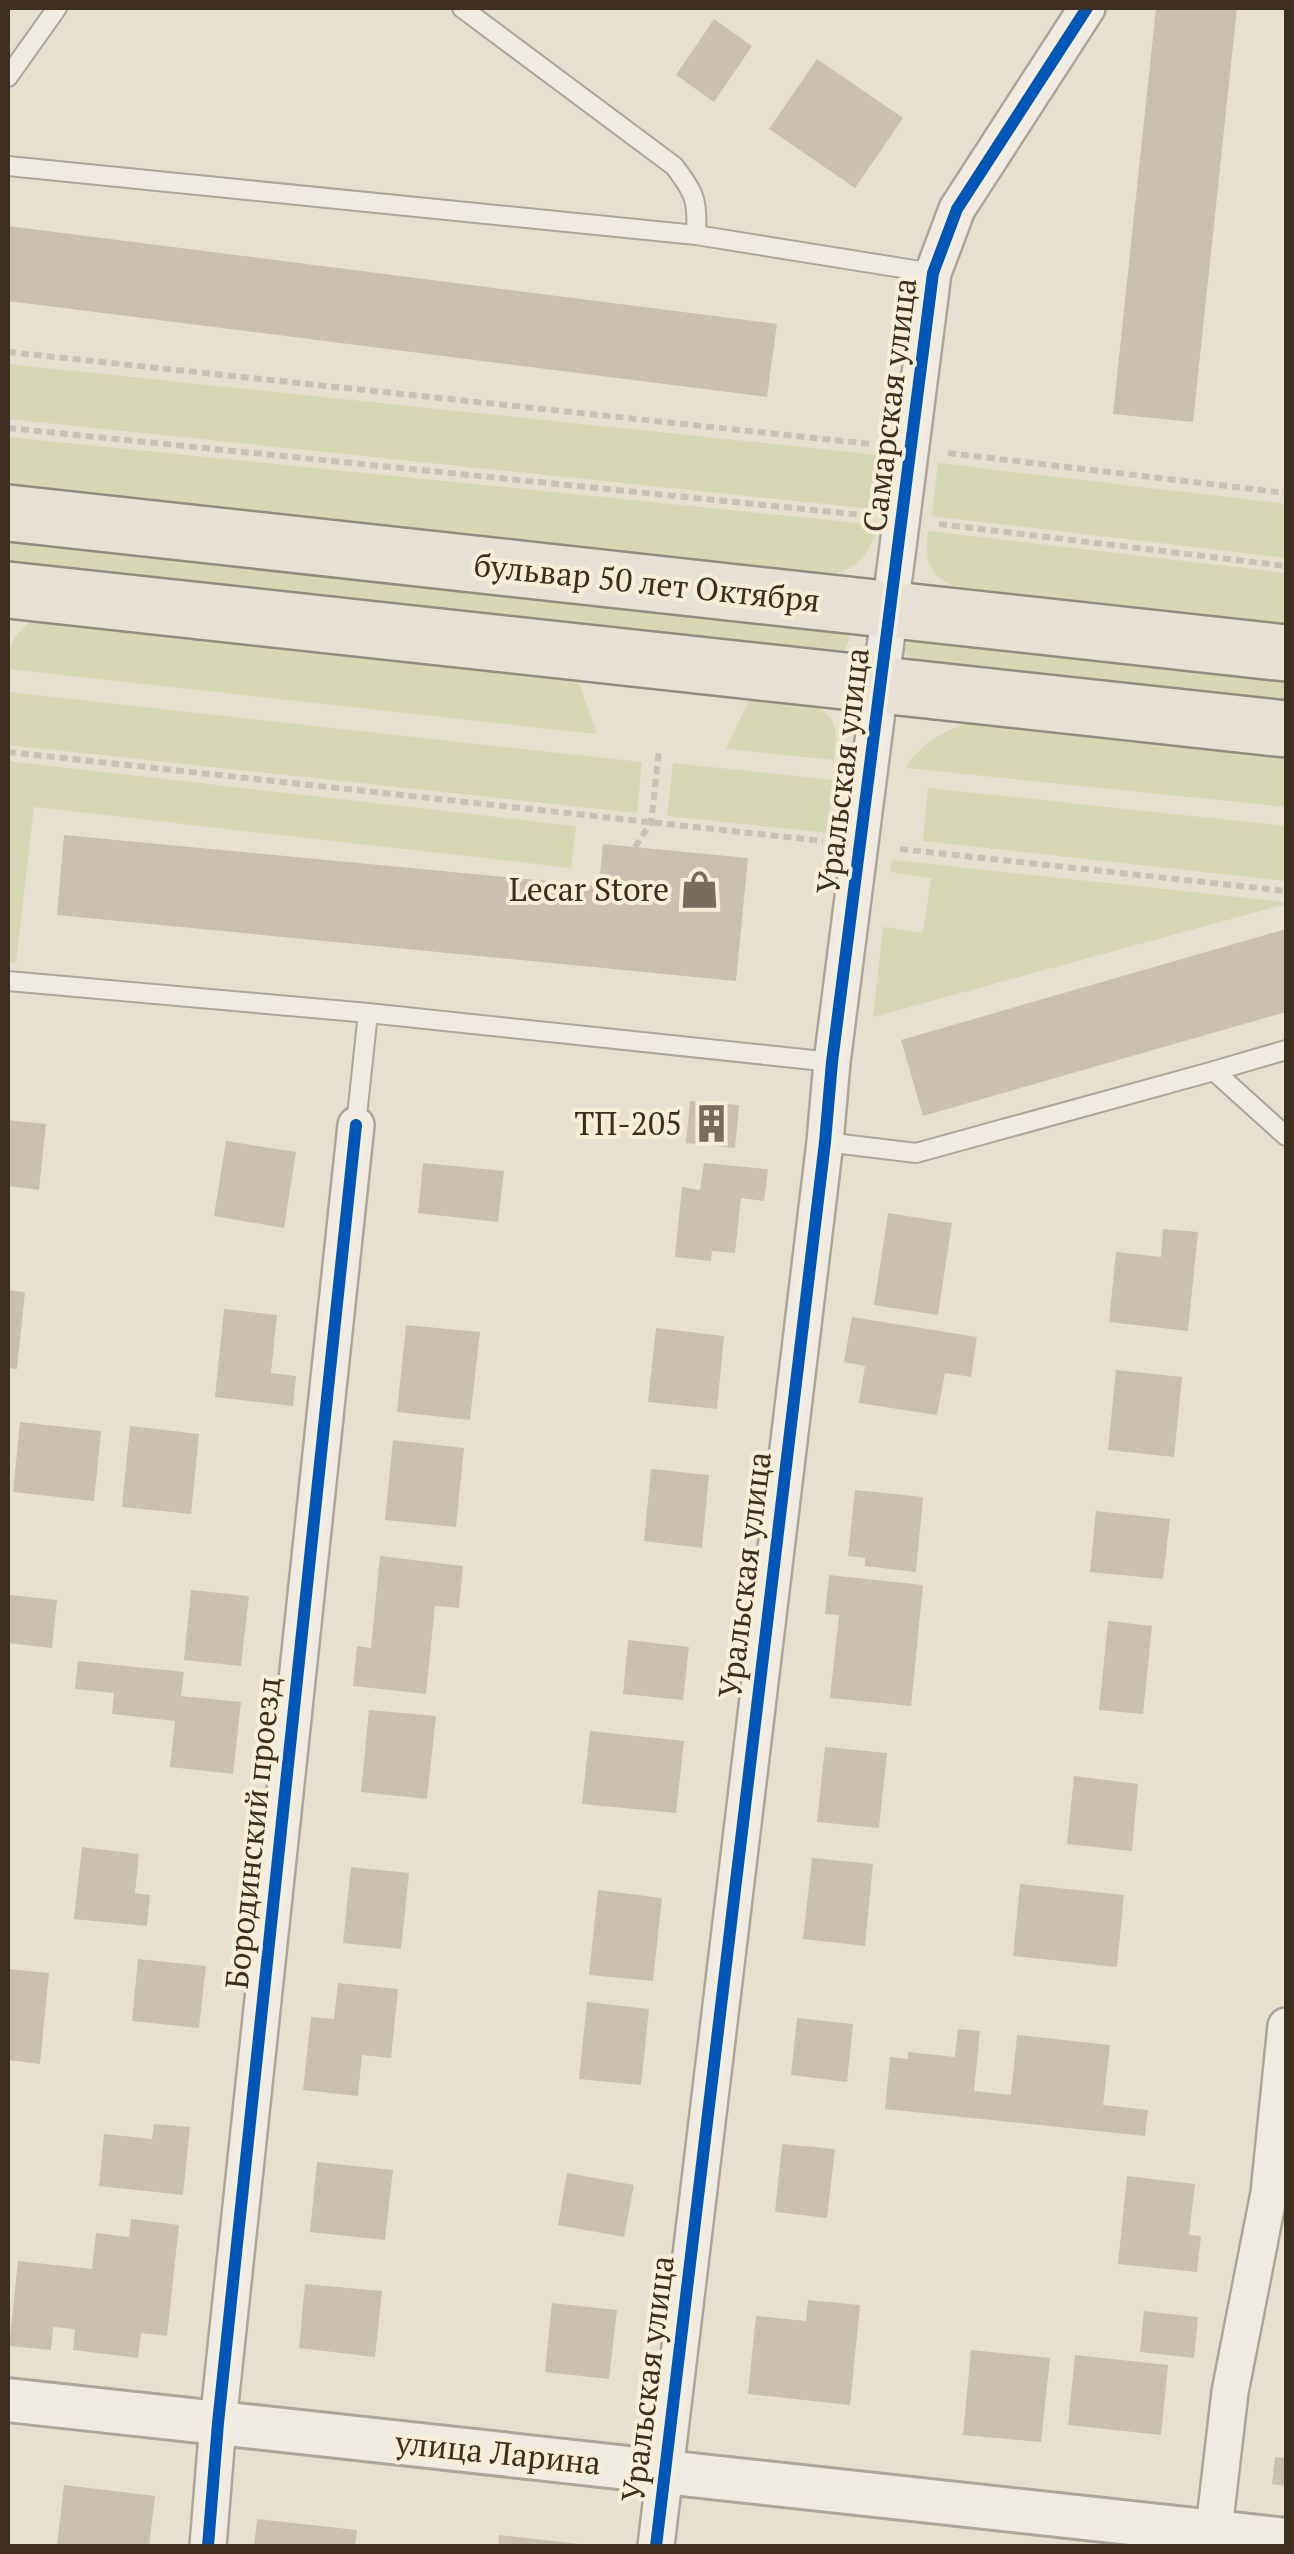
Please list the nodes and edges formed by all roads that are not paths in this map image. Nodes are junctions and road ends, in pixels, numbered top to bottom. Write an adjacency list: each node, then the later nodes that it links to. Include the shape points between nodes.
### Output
1 (57, 8): 4 (lane)
2 (462, 8): 6 (lane, via 674,166 693,190)
3 (1086, 8): 7 (street, Самарская улица, via 957,209)
4 (8, 77)
5 (8, 166): 6 (lane)
6 (696, 235): 7 (lane)
7 (933, 274): 10 (street, Самарская улица)
8 (8, 512): 10 (main road, бульвар 50 лет Октября)
9 (8, 590): 12 (main road)
10 (891, 610): 11 (main road, бульвар 50 лет Октября); 12 (street, Уральская улица)
11 (1286, 653)
12 (882, 684): 13 (main road); 17 (street, Уральская улица)
13 (1286, 728)
14 (8, 981): 15 (lane)
15 (368, 1013): 17 (lane); 19 (lane, Бородинский проезд)
16 (1286, 1050): 18 (lane)
17 (832, 1062): 21 (street, Уральская улица)
18 (1214, 1070): 20 (lane); 21 (lane, via 916,1152)
19 (356, 1125): 24 (street, Бородинский проезд)
20 (1286, 1136)
21 (825, 1142): 25 (street, Уральская улица)
22 (1286, 2026): 26 (street, via 1269,2194 1230,2392)
23 (8, 2400): 24 (street, улица Ларина)
24 (218, 2423): 25 (street, улица Ларина); 28 (street, Бородинский проезд)
25 (664, 2472): 26 (street, улица Ларина); 29 (street, Уральская улица)
26 (1213, 2539): 27 (street, улица Ларина)
27 (1286, 2540)
28 (208, 2546)
29 (656, 2546)

